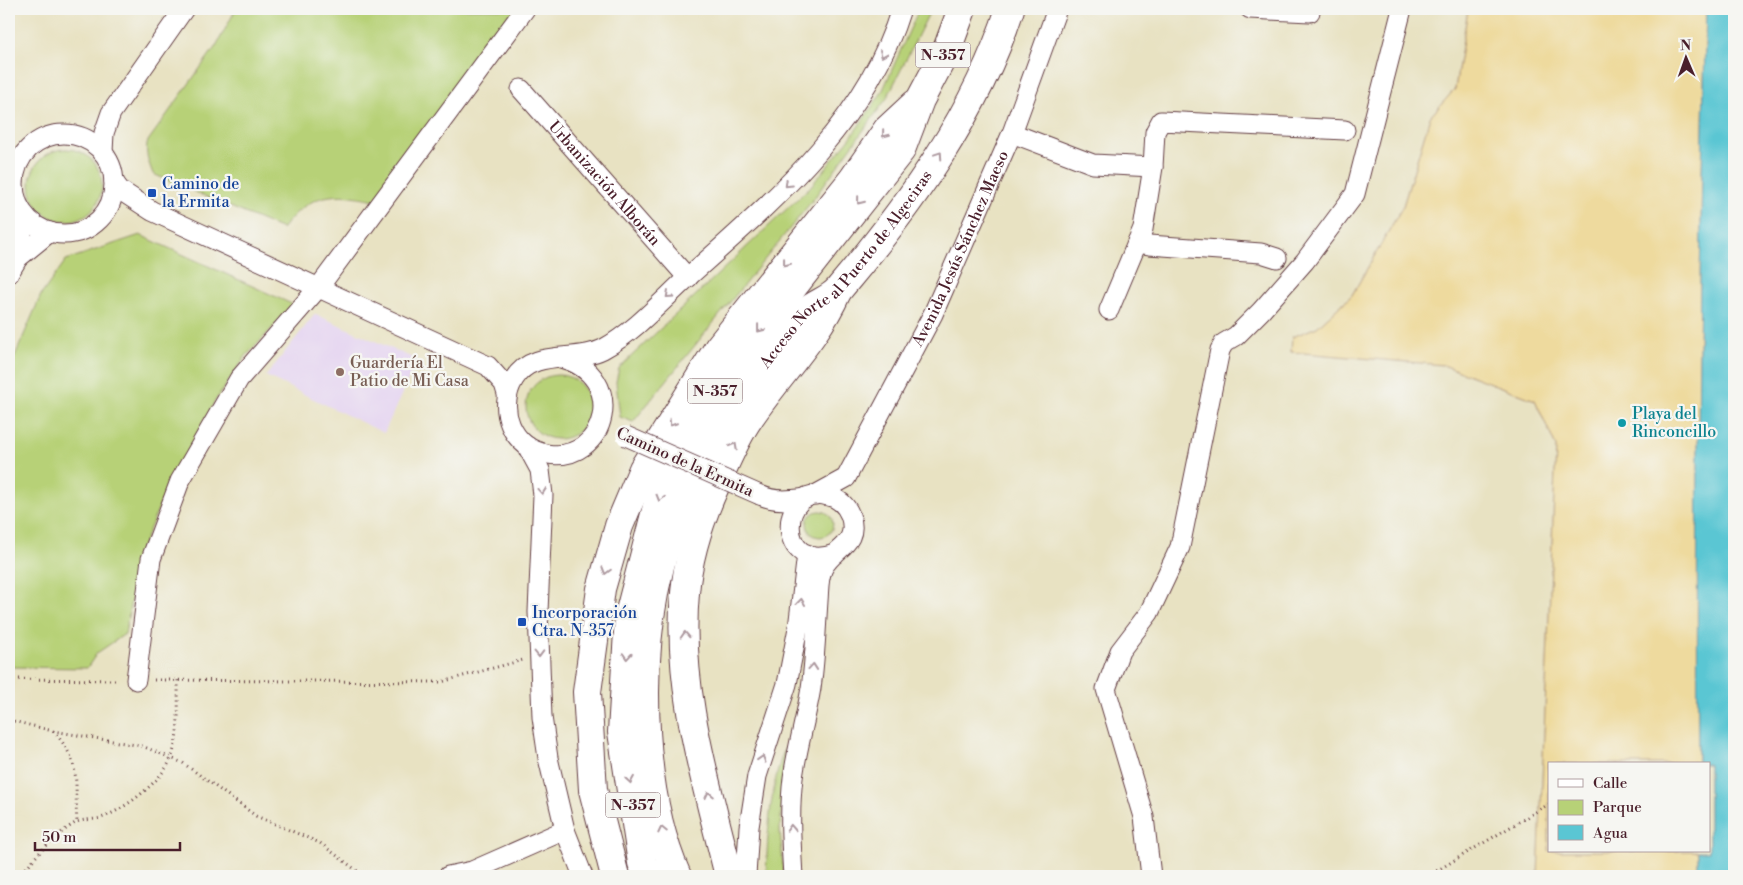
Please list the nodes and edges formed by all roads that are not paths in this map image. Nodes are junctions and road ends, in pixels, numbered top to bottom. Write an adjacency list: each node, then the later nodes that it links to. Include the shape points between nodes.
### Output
1 (184, 9): 12 (street)
2 (525, 9): 29 (street)
3 (962, 9): 11 (highway, Acceso Norte al Puerto de Algeciras / N-357, via 948,47)
4 (1010, 9): 30 (highway, Acceso Norte al Puerto de Algeciras / N-357, one-way to 4, via 913,194 955,132 980,86)
5 (1057, 9): 14 (street, Avenida Jesús Sánchez Maeso)
6 (1250, 9): 8 (street)
7 (1402, 9): 55 (street, via 1355,194 1305,261 1261,311 1236,336 1224,342 1220,350 1180,547 1149,613 1120,651 1106,689 1144,817)
8 (1310, 12)
9 (895, 13): 28 (street, one-way to 28, via 878,65 855,107 792,180)
10 (521, 88): 28 (street, Urbanización Alborán)
11 (920, 100): 49 (highway, one-way to 49, via 887,130 720,347 643,469 619,526 601,589 587,692 593,790); 50 (highway, Acceso Norte al Puerto de Algeciras / N-357, one-way to 50, via 901,150 741,353 696,419 661,492 629,615 622,732 642,863)
12 (111, 114): 15 (street, via 99,125); 16 (street, via 104,133)
13 (1344, 130): 17 (street, via 1166,120 1158,124 1155,132)
14 (1012, 133): 17 (street, via 1093,164); 38 (street, Avenida Jesús Sánchez Maeso, via 933,314)
15 (72, 135): 16 (street, via 84,138); 18 (street, via 60,134 37,142 20,159)
16 (103, 152): 19 (street, via 110,163)
17 (1153, 167): 25 (street, via 1147,215)
18 (12, 173): 20 (street)
19 (114, 182): 21 (street); 22 (street, via 120,190)
20 (12, 194): 23 (street)
21 (108, 209): 22 (street); 24 (street, via 101,219 80,232)
22 (152, 211): 29 (street)
23 (25, 216): 24 (street); 27 (street)
24 (50, 232): 27 (street)
25 (1137, 242): 26 (street, via 1261,253); 31 (street)
26 (1277, 258)
27 (13, 266)
28 (688, 278): 32 (street, one-way to 32, via 625,334 603,348 583,356)
29 (319, 286): 33 (street); 45 (street, via 239,379 180,481 151,559)
30 (837, 292): 51 (highway, Acceso Norte al Puerto de Algeciras / N-357, one-way to 30, via 652,792 645,728 650,616 664,553 684,496 717,434 761,368 807,311); 52 (highway, one-way to 30, via 696,742 687,682 684,620 689,564 708,503 746,423 825,319)
31 (1109, 310)
32 (561, 358): 34 (street, via 549,358); 36 (street, via 583,366 598,383 603,406)
33 (488, 366): 34 (street); 35 (street, via 504,384)
34 (527, 366): 35 (street, via 514,378)
35 (508, 394): 37 (street, via 507,418 514,433)
36 (600, 424): 37 (street, via 591,439 572,452 548,454); 40 (street, Camino de la Ermita, bridge)
37 (527, 446): 46 (street, one-way to 46, via 540,470 543,495 538,612 542,717)
38 (846, 478): 39 (street); 41 (street, via 849,485)
39 (810, 497): 40 (street, Camino de la Ermita, via 786,501); 41 (street, via 834,498); 42 (street, via 792,512)
40 (765, 498): 42 (street, Camino de la Ermita, via 783,518)
41 (848, 511): 44 (street, via 852,530 845,546)
42 (789, 532): 43 (street, via 799,549)
43 (807, 554): 44 (street, via 816,557); 53 (street, one-way to 43, via 757,776 787,684)
44 (836, 554): 54 (street, one-way to 44, via 790,814 793,778 811,688 820,577 828,560)
45 (136, 680)
46 (565, 830): 47 (street, via 472,871); 48 (street)
47 (448, 876)
48 (583, 876)
49 (615, 876)
50 (649, 876)
51 (677, 876)
52 (729, 876)
53 (746, 876)
54 (793, 876)
55 (1151, 876)

